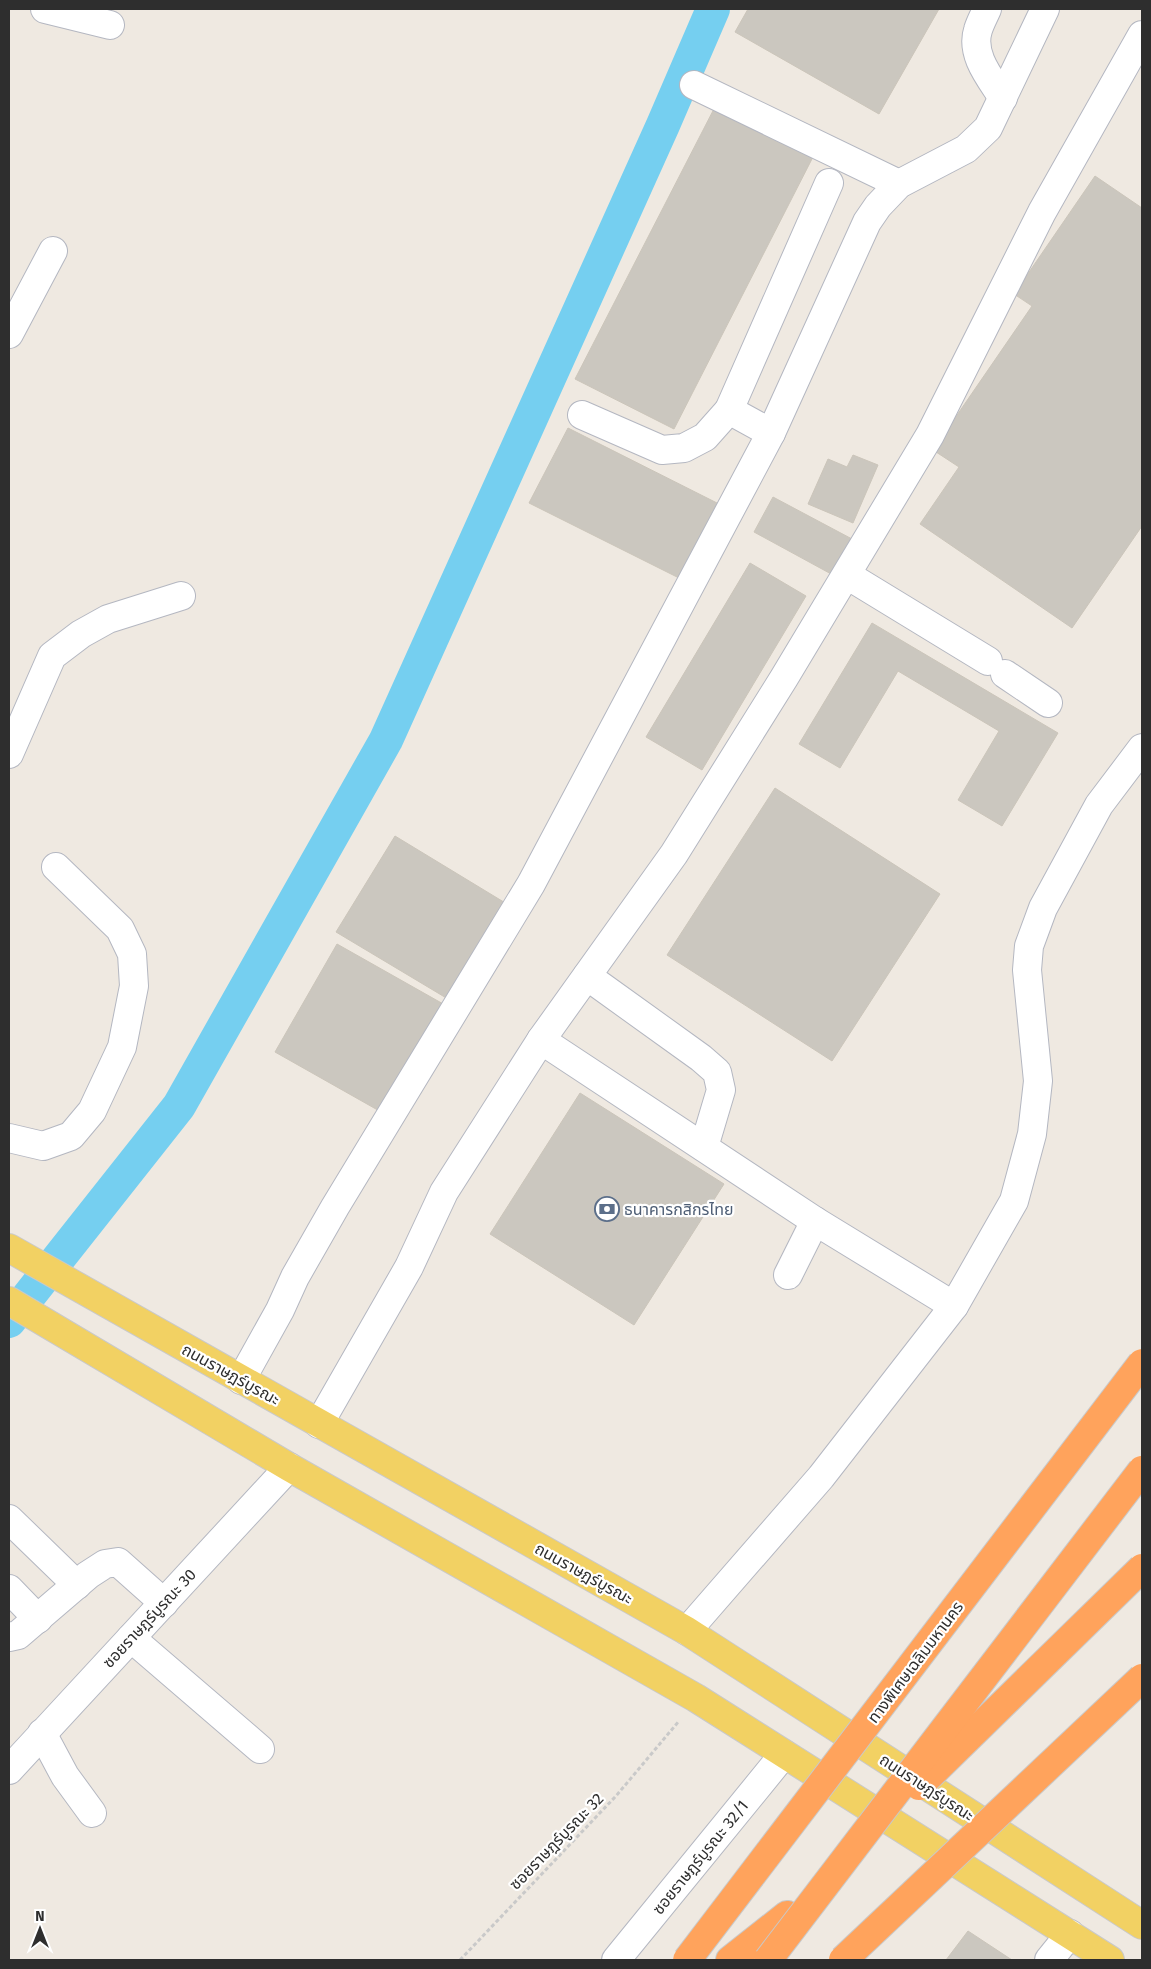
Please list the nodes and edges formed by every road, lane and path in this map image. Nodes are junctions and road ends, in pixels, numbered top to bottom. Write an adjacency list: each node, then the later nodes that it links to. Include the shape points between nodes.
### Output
1 (45, 9): 4 (street)
2 (988, 9): 7 (street, via 977,32 976,49 984,69)
3 (1045, 9): 7 (street)
4 (110, 25)
5 (1142, 35): 15 (street, via 1042,212 930,435)
6 (694, 85): 9 (street)
7 (1003, 98): 9 (street, via 988,128 966,149)
8 (829, 183): 12 (street)
9 (899, 184): 14 (street, via 867,222)
10 (53, 251): 11 (street)
11 (9, 334)
12 (729, 410): 13 (street, via 705,437 684,448 662,450); 14 (street)
13 (582, 414)
14 (771, 433): 31 (street, via 531,884 335,1207)
15 (847, 575): 17 (street); 21 (street, via 674,854)
16 (181, 596): 19 (street, via 108,619 52,656)
17 (1048, 703)
18 (1142, 748): 29 (street, via 1098,805 1043,908 1029,946 1027,970 1038,1081 1032,1134 1014,1201)
19 (9, 754)
20 (56, 867): 23 (street, via 120,929 132,954 134,986 122,1048 92,1111 71,1136 43,1146)
21 (587, 976): 22 (street); 24 (street, via 718,1072 721,1090)
22 (541, 1040): 24 (street); 32 (street, via 444,1192 409,1268)
23 (9, 1138)
24 (704, 1147): 25 (street)
25 (815, 1222): 27 (street); 29 (street)
26 (9, 1248): 31 (main road, ถนนราษฎร์บูรณะ)
27 (788, 1275)
28 (11, 1302): 33 (main road)
29 (954, 1306): 41 (street, via 821,1477)
30 (1142, 1363): 57 (highway, ทางพิเศษเฉลิมมหานคร, bridge)
31 (241, 1380): 32 (main road, ถนนราษฎร์บูรณะ)
32 (319, 1424): 41 (main road, ถนนราษฎร์บูรณะ)
33 (289, 1467): 39 (street, ซอยราษฎร์บูรณะ 30); 48 (main road, via 696,1698)
34 (1142, 1470): 60 (highway, bridge)
35 (9, 1519): 37 (street)
36 (1142, 1568): 52 (highway, bridge)
37 (77, 1585): 39 (street, via 105,1564 118,1562); 40 (street)
38 (9, 1589): 40 (street)
39 (164, 1603): 43 (street, ซอยราษฎร์บูรณะ 30)
40 (38, 1618): 42 (street, via 18,1636)
41 (687, 1631): 53 (main road, ถนนราษฎร์บูรณะ)
42 (9, 1637)
43 (131, 1638): 45 (street, ซอยราษฎร์บูรณะ 30); 47 (street)
44 (1142, 1678): 61 (highway, bridge)
45 (42, 1733): 49 (street, ซอยราษฎร์บูรณะ 30); 50 (street)
46 (667, 1736): 55 (path, ซอยราษฎร์บูรณะ 32, via 616,1796)
47 (260, 1749)
48 (784, 1754): 51 (main road); 56 (street, ซอยราษฎร์บูรณะ 32/1)
49 (9, 1770)
50 (92, 1813)
51 (937, 1850): 54 (main road); 62 (street)
52 (787, 1915): 58 (highway); 59 (highway)
53 (1142, 1925)
54 (1070, 1934): 63 (street); 64 (main road)
55 (460, 1960)
56 (616, 1960)
57 (687, 1960)
58 (730, 1960)
59 (739, 1960)
60 (768, 1960)
61 (844, 1960)
62 (854, 1960)
63 (1049, 1960)
64 (1110, 1960)

